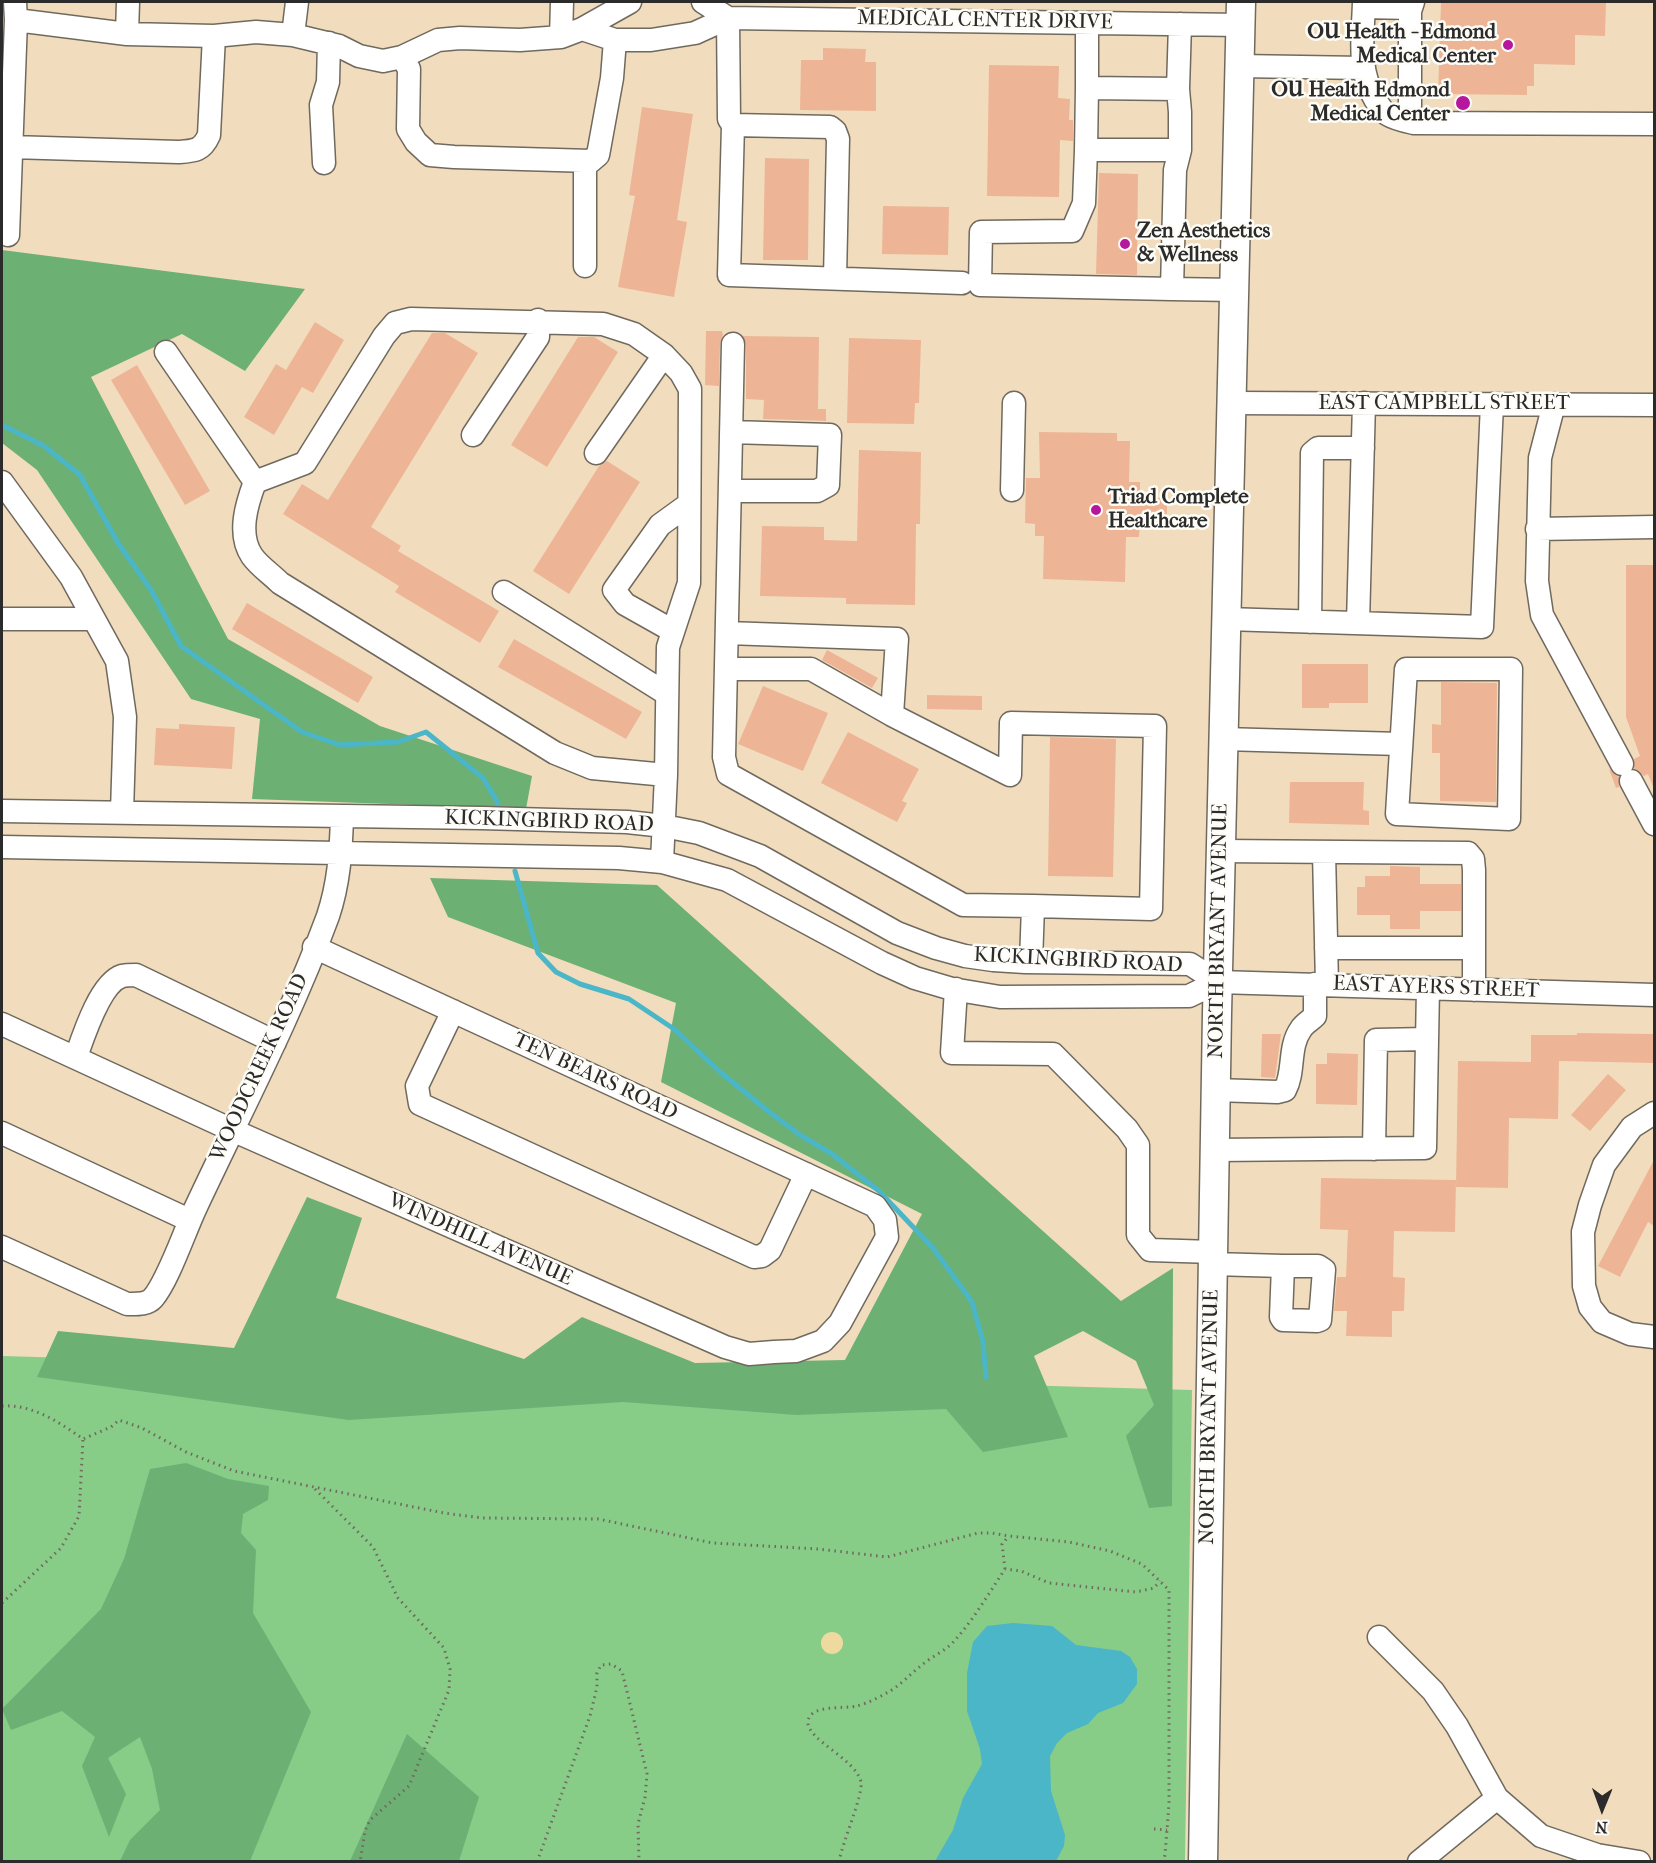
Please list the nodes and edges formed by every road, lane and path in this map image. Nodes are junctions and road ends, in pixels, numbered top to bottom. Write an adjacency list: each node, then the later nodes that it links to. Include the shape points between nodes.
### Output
1 (128, 2): 16 (street)
2 (297, 2): 17 (street)
3 (562, 2): 15 (street)
4 (630, 2): 15 (street)
5 (703, 2): 12 (street)
6 (1364, 4): 7 (street); 23 (street)
7 (1412, 5): 26 (street)
8 (15, 11): 16 (street); 29 (street)
9 (940, 11): 10 (street, MEDICAL CENTER DRIVE); 12 (street, MEDICAL CENTER DRIVE)
10 (1027, 12): 13 (street, MEDICAL CENTER DRIVE)
11 (1241, 13): 14 (street, MEDICAL CENTER DRIVE); 22 (main road, NORTH BRYANT AVENUE)
12 (728, 18): 19 (street, via 695,33 651,40); 28 (street, via 729,119)
13 (1087, 23): 14 (street, MEDICAL CENTER DRIVE); 24 (street)
14 (1180, 24): 25 (street)
15 (571, 33): 19 (street); 21 (street, via 520,40 438,40)
16 (127, 34): 18 (street)
17 (293, 35): 18 (street, via 256,32); 20 (street)
18 (214, 36): 29 (street, via 209,135 204,145 194,151)
19 (615, 40): 32 (street, via 598,154)
20 (329, 43): 21 (street, via 383,61); 33 (street, via 328,82 321,105)
21 (402, 57): 32 (street, via 409,69 408,129 430,155)
22 (1239, 66): 23 (street); 39 (main road, NORTH BRYANT AVENUE)
23 (1363, 68): 26 (street, via 1368,86 1385,113)
24 (1087, 88): 25 (street); 30 (street)
25 (1178, 89): 31 (street)
26 (1407, 121): 27 (street)
27 (1654, 124)
28 (733, 125): 36 (street, via 830,127 835,131); 36 (street, via 729,275)
29 (11, 147): 34 (street)
30 (1086, 150): 31 (street); 38 (street, via 1084,203 1072,231 981,232 980,285)
31 (1180, 150): 38 (street, via 1175,170)
32 (591, 161): 35 (street, via 585,166)
33 (324, 164)
34 (8, 235)
35 (585, 266)
36 (835, 278): 37 (street)
37 (962, 283)
38 (1172, 289): 39 (street)
39 (1235, 290): 45 (main road, NORTH BRYANT AVENUE)
40 (538, 321): 43 (street, via 603,324 634,334); 51 (street, via 538,337); 55 (street, via 411,319 395,323 305,463)
41 (733, 344): 50 (street)
42 (166, 352): 55 (street)
43 (664, 355): 53 (street); 58 (street, via 690,389)
44 (1014, 403): 57 (street)
45 (1233, 403): 46 (street, EAST CAMPBELL STREET); 64 (main road, NORTH BRYANT AVENUE)
46 (1364, 403): 47 (street, EAST CAMPBELL STREET); 52 (street)
47 (1492, 404): 48 (street, EAST CAMPBELL STREET); 66 (street, via 1482,627)
48 (1554, 405): 49 (street, EAST CAMPBELL STREET); 60 (street, via 1540,458)
49 (1654, 405)
50 (731, 432): 56 (street); 56 (street, via 830,435 828,485 817,492)
51 (473, 435)
52 (1363, 448): 65 (street, via 1318,448 1312,453); 66 (street)
53 (596, 453)
54 (2, 482): 63 (street, via 71,577)
55 (255, 482): 74 (street, via 245,508 245,534 251,555 279,582 555,753 592,768)
56 (730, 490): 68 (street)
57 (1012, 490)
58 (689, 504): 67 (street, via 689,583); 67 (street, via 660,525 614,590 625,604)
59 (1654, 527): 60 (street)
60 (1537, 529): 80 (street, via 1537,581 1542,615)
61 (504, 592): 70 (street)
62 (2, 619): 63 (street)
63 (94, 619): 77 (street, via 117,661 125,717)
64 (1226, 619): 65 (street); 72 (main road, NORTH BRYANT AVENUE)
65 (1310, 622): 66 (street)
66 (1358, 623)
67 (673, 631): 70 (street, via 668,646)
68 (727, 633): 69 (street); 71 (street, via 897,639)
69 (726, 669): 71 (street, via 811,669); 89 (street, via 724,757 728,774 963,905)
70 (667, 694): 74 (street)
71 (892, 715): 89 (street, via 1010,775 1011,723 1155,726 1151,909)
72 (1223, 739): 73 (street); 85 (main road, NORTH BRYANT AVENUE)
73 (1400, 744): 73 (street, via 1397,814 1509,819 1511,669 1406,669)
74 (666, 775): 81 (street)
75 (2, 811): 76 (street, KICKINGBIRD ROAD)
76 (42, 812): 77 (street, KICKINGBIRD ROAD); 83 (street)
77 (122, 812): 78 (street, KICKINGBIRD ROAD)
78 (171, 815): 79 (street, KICKINGBIRD ROAD); 84 (street)
79 (342, 817): 81 (street, KICKINGBIRD ROAD); 86 (street, WOODCREEK ROAD)
80 (1654, 824)
81 (664, 826): 88 (street); 93 (street, KICKINGBIRD ROAD, via 699,833 760,856 897,933 936,948 984,959)
82 (2, 847): 83 (street, KICKINGBIRD ROAD)
83 (42, 847): 84 (street, KICKINGBIRD ROAD)
84 (172, 850): 86 (street, KICKINGBIRD ROAD)
85 (1220, 851): 87 (street); 94 (main road, NORTH BRYANT AVENUE)
86 (340, 852): 88 (street, KICKINGBIRD ROAD); 90 (street, WOODCREEK ROAD, via 338,880)
87 (1324, 852): 91 (street); 92 (street, via 1468,853 1473,859)
88 (662, 862): 97 (street, KICKINGBIRD ROAD, via 727,880 882,963 915,978)
89 (1034, 906): 93 (street)
90 (314, 947): 100 (street, TEN BEARS ROAD); 103 (street, WOODCREEK ROAD)
91 (1326, 948): 92 (street); 95 (street)
92 (1474, 948): 98 (street)
93 (1032, 962): 94 (street, KICKINGBIRD ROAD, via 1190,964)
94 (1218, 982): 95 (street, EAST AYERS STREET); 97 (street, KICKINGBIRD ROAD, via 1189,996 1000,996); 105 (main road, NORTH BRYANT AVENUE)
95 (1321, 985): 96 (street, EAST AYERS STREET); 105 (street, via 1315,1016 1294,1040 1285,1090)
96 (1428, 988): 98 (street, EAST AYERS STREET); 102 (street)
97 (956, 989): 115 (street, via 952,1053 1053,1054 1138,1145 1138,1235 1150,1250)
98 (1474, 990): 99 (street, EAST AYERS STREET)
99 (1654, 995)
100 (453, 1011): 111 (street, TEN BEARS ROAD); 111 (street, via 417,1086 420,1104 754,1257 770,1250)
101 (2, 1024): 104 (street, WINDHILL AVENUE)
102 (1427, 1039): 109 (street, via 1425,1148); 109 (street, via 1376,1040)
103 (275, 1042): 104 (street, via 136,975 120,976 95,1006); 107 (street, WOODCREEK ROAD)
104 (76, 1057): 107 (street, WINDHILL AVENUE)
105 (1215, 1090): 110 (main road, NORTH BRYANT AVENUE)
106 (1654, 1113): 117 (street, via 1632,1127 1604,1165 1583,1232 1584,1286 1590,1308 1602,1322 1630,1334)
107 (232, 1130): 112 (street, WINDHILL AVENUE, via 725,1347 750,1354 796,1351 823,1341 840,1323 887,1237 885,1220); 113 (street, WOODCREEK ROAD)
108 (2, 1133): 113 (street)
109 (1374, 1149): 110 (street)
110 (1215, 1150): 115 (main road, NORTH BRYANT AVENUE)
111 (806, 1174): 112 (street, TEN BEARS ROAD)
112 (875, 1206)
113 (189, 1220): 114 (street, WOODCREEK ROAD, via 165,1278 152,1299 142,1304 112,1298)
114 (2, 1247)
115 (1213, 1258): 116 (street); 134 (main road, NORTH BRYANT AVENUE)
116 (1282, 1266)
117 (1654, 1337)
118 (2, 1406): 119 (path, via 31,1410)
119 (83, 1439): 120 (path, via 119,1420 234,1471); 124 (path, via 79,1516 61,1548)
120 (315, 1489): 121 (path, via 444,1514 598,1519 713,1543 887,1557 978,1533); 129 (path, via 372,1547 398,1598 444,1648 450,1669 449,1690 409,1785 370,1820)
121 (1009, 1536): 122 (path, via 1002,1544); 123 (path, via 1110,1551 1142,1564)
122 (1005, 1569): 123 (path, via 1049,1583 1136,1592 1154,1588); 132 (path, via 955,1641 892,1690 856,1706 814,1712 809,1718 812,1734 838,1753 861,1783)
123 (1160, 1581): 128 (path, via 1169,1590)
124 (2, 1603)
125 (1380, 1637): 126 (street, via 1433,1691)
126 (1497, 1798): 135 (street); 136 (street, via 1541,1836 1597,1855)
127 (1154, 1829): 128 (path)
128 (1167, 1830): 133 (path)
129 (360, 1862)
130 (537, 1862): 131 (path, via 590,1716 597,1673 601,1665 611,1664 622,1671 647,1774 638,1824)
131 (639, 1862)
132 (839, 1862)
133 (1163, 1862)
134 (1203, 1862)
135 (1419, 1862)
136 (1639, 1862)

